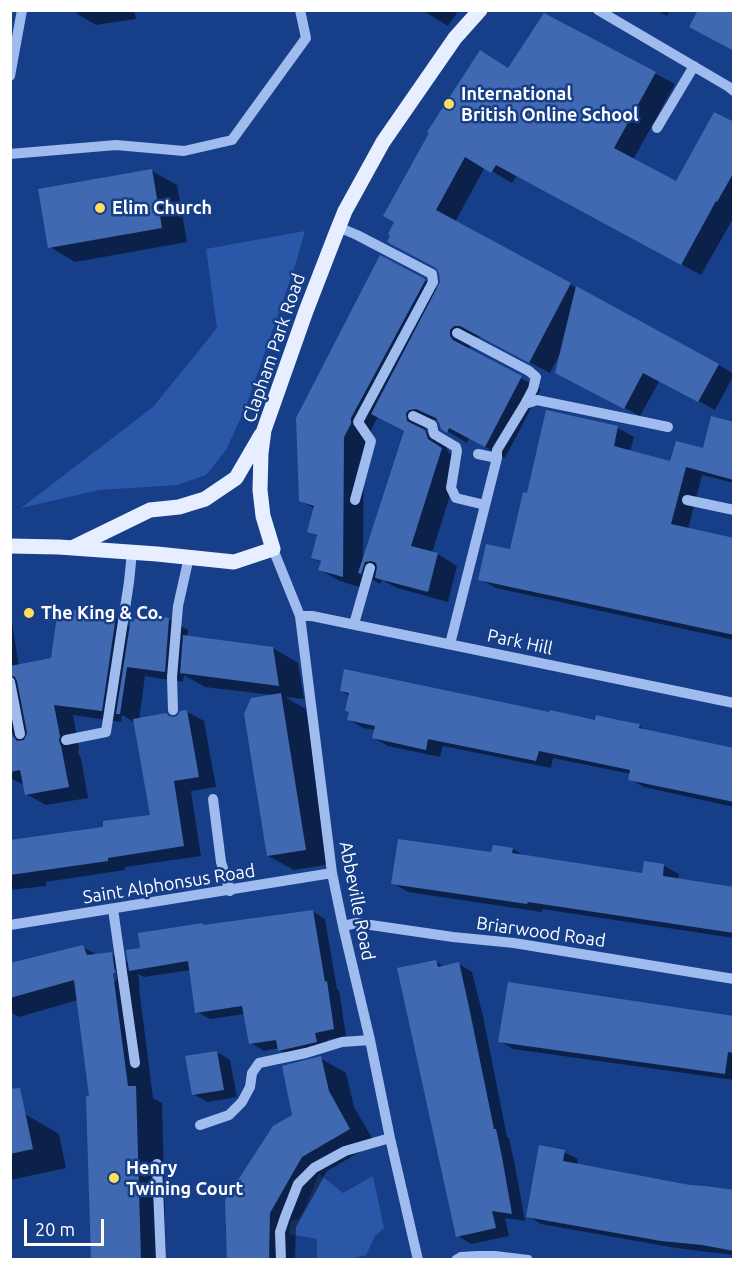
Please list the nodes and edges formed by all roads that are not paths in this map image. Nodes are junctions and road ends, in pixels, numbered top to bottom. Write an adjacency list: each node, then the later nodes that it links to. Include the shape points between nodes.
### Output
1 (22, 10): 5 (street)
2 (300, 10): 10 (street, via 306,38 232,140 184,151 116,145)
3 (480, 10): 11 (main road, Clapham Park Road, via 455,38 383,142)
4 (598, 10): 6 (street)
5 (12, 63): 7 (street)
6 (694, 66): 8 (street); 9 (street)
7 (10, 76)
8 (734, 91)
9 (657, 128)
10 (10, 154)
11 (338, 227): 16 (main road, Clapham Park Road); 19 (street, via 432,274 433,282 358,422 371,441)
12 (457, 333): 13 (street, via 536,377)
13 (525, 404): 15 (street, via 537,400); 18 (street, via 497,450)
14 (413, 416): 21 (street, via 432,425 434,434 456,447 451,488 456,498)
15 (668, 427)
16 (264, 430): 24 (main road, via 236,478 215,493 179,507 150,510); 25 (main road, Clapham Park Road, via 260,490)
17 (478, 454): 18 (street)
18 (497, 458): 21 (street)
19 (355, 500)
20 (687, 500): 22 (street)
21 (485, 505): 31 (street)
22 (734, 510)
23 (10, 546): 24 (main road)
24 (72, 548): 26 (main road)
25 (273, 549): 27 (main road, via 234,562); 29 (street, Abbeville Road)
26 (132, 552): 27 (main road); 36 (street, via 106,732)
27 (189, 557): 34 (street, via 177,606)
28 (370, 568): 30 (street)
29 (300, 616): 30 (street, Park Hill); 38 (street, Abbeville Road)
30 (354, 624): 31 (street, Park Hill)
31 (450, 644): 33 (street, Park Hill)
32 (10, 682): 35 (street)
33 (734, 703)
34 (172, 710)
35 (20, 735)
36 (66, 740)
37 (213, 799): 39 (street, via 221,862)
38 (332, 873): 39 (street, Saint Alphonsus Road); 42 (street, Abbeville Road)
39 (230, 891): 40 (street, Saint Alphonsus Road)
40 (112, 909): 41 (street, Saint Alphonsus Road); 45 (street)
41 (10, 925)
42 (343, 926): 43 (street, Briarwood Road, via 357,923 514,943); 44 (street, Abbeville Road)
43 (734, 979)
44 (370, 1040): 46 (street, via 342,1042 259,1063 242,1102 229,1115); 47 (street, Abbeville Road)
45 (135, 1062)
46 (200, 1125)
47 (390, 1138): 50 (street, via 345,1151 314,1168 298,1184 280,1232); 51 (street, Abbeville Road)
48 (157, 1164): 49 (street)
49 (161, 1260)
50 (281, 1260)
51 (418, 1260)
52 (456, 1260): 53 (street, via 495,1256)
53 (528, 1260)

